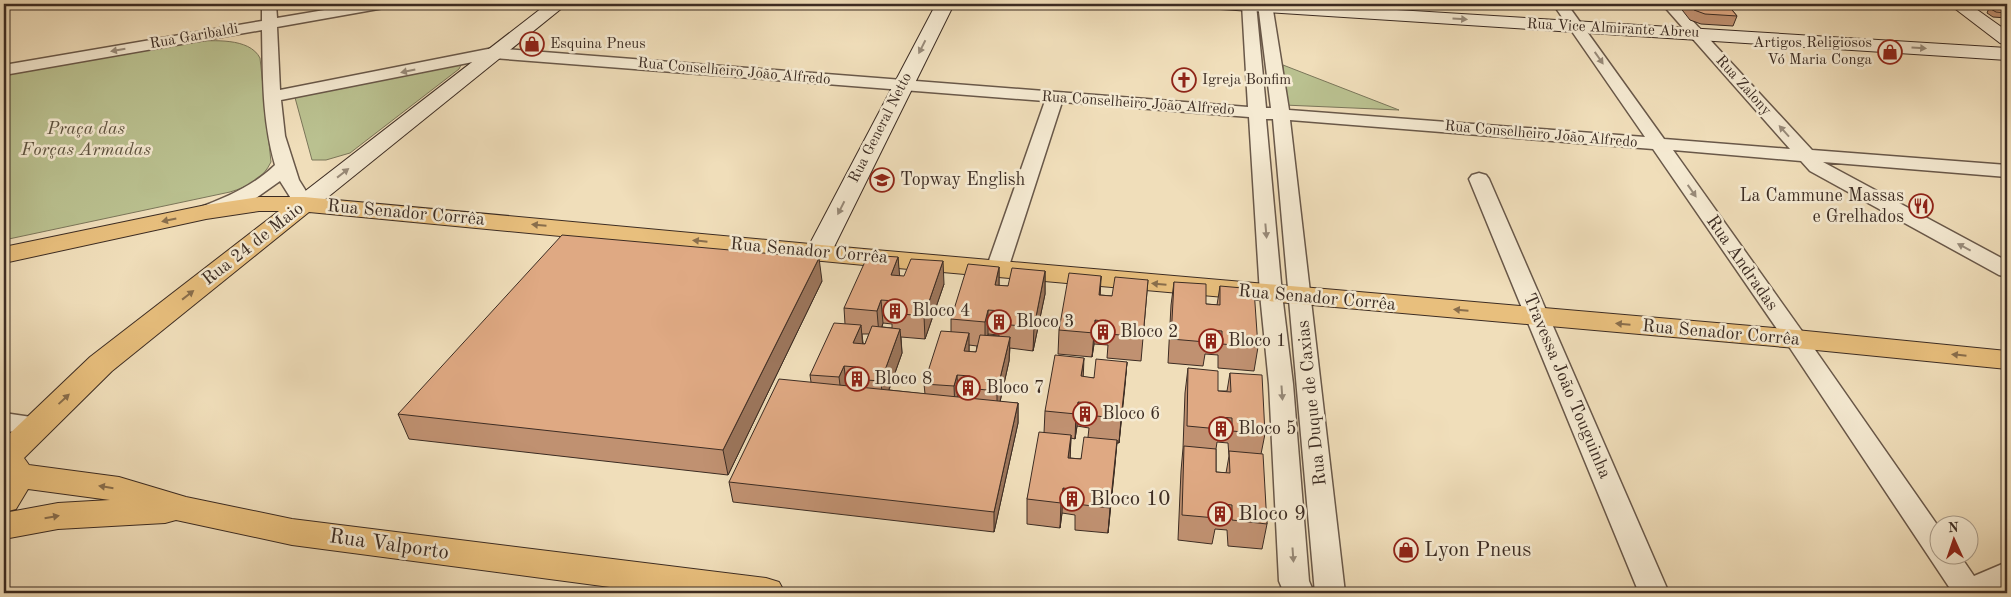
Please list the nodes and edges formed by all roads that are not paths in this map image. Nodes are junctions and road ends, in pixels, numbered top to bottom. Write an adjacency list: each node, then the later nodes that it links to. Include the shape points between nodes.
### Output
1 (269, 4): 11 (street)
2 (384, 4): 11 (street, Rua Garibaldi)
3 (558, 4): 18 (main road, Rua 24 de Maio)
4 (945, 4): 20 (main road, Rua General Netto, one-way to 20)
5 (1220, 4): 10 (main road, Rua Vice Almirante Abreu)
6 (1560, 4): 12 (street, Rua Andradas)
7 (1669, 4): 13 (street, Rua Zalony)
8 (1952, 4): 9 (street)
9 (1958, 4): 14 (main road)
10 (1257, 5): 12 (main road, Rua Vice Almirante Abreu, one-way to 12); 15 (street, Rua Duque de Caxias); 16 (street, Rua Duque de Caxias)
11 (270, 24): 19 (street, Rua Garibaldi, one-way to 19); 21 (street)
12 (1577, 27): 13 (main road, Rua Vice Almirante Abreu); 24 (street, Rua Andradas, one-way to 24)
13 (1696, 34): 17 (main road, Rua Vice Almirante Abreu, one-way to 17); 25 (street, Rua Zalony, one-way to 13)
14 (2007, 39)
15 (1252, 44): 16 (street); 23 (street, Rua Duque de Caxias)
16 (1272, 45): 23 (street, Rua Duque de Caxias)
17 (2007, 54)
18 (488, 58): 20 (street, Rua Conselheiro João Alfredo); 21 (street, Rua Conselheiro João Alfredo, one-way to 21); 34 (main road, Rua 24 de Maio, one-way to 18)
19 (4, 70)
20 (901, 89): 22 (street, Rua Conselheiro João Alfredo); 37 (main road, Rua General Netto, one-way to 37)
21 (272, 97): 26 (street, via 276,136)
22 (1054, 103): 23 (street, Rua Conselheiro João Alfredo); 39 (street)
23 (1270, 119): 24 (street, Rua Conselheiro João Alfredo); 29 (street, Rua Duque de Caxias); 30 (street, Rua Duque de Caxias)
24 (1663, 150): 25 (street, Rua Conselheiro João Alfredo); 44 (street, Rua Andradas, one-way to 44)
25 (1812, 161): 27 (street, Rua Conselheiro João Alfredo); 40 (street, one-way to 25)
26 (285, 166): 34 (street, via 289,180); 36 (street, via 268,184 248,196)
27 (1944, 171): 28 (street, Rua Conselheiro João Alfredo); 32 (street, Rua Conselheiro João Alfredo)
28 (2007, 171)
29 (1262, 172): 30 (street); 33 (street, Rua Duque de Caxias)
30 (1287, 174): 35 (street, Rua Duque de Caxias)
31 (1479, 179): 43 (street, Travessa João Touguinha)
32 (2007, 182)
33 (1264, 202): 35 (street); 41 (street, Rua Duque de Caxias, one-way to 41)
34 (304, 204): 36 (main road, Rua Senador Corrêa, via 258,204); 37 (main road, Rua Senador Corrêa, one-way to 34); 47 (main road, Rua 24 de Maio, one-way to 34, via 102,364)
35 (1290, 205): 42 (street, Rua Duque de Caxias)
36 (206, 212): 38 (main road, Rua Senador Corrêa, one-way to 38)
37 (818, 253): 39 (main road, Rua Senador Corrêa)
38 (4, 255)
39 (997, 269): 41 (main road, Rua Senador Corrêa, one-way to 39)
40 (2007, 270)
41 (1271, 294): 42 (main road, Rua Senador Corrêa); 56 (street, Rua Duque de Caxias, one-way to 56, via 1281,384 1294,581)
42 (1301, 296): 43 (main road, Rua Senador Corrêa, one-way to 42); 57 (street, Rua Duque de Caxias)
43 (1538, 317): 44 (main road, Rua Senador Corrêa, one-way to 43); 58 (street, Travessa João Touguinha)
44 (1796, 339): 45 (main road, Rua Senador Corrêa, one-way to 44); 51 (street, Rua Andradas)
45 (2007, 360)
46 (4, 422): 47 (street)
47 (36, 425): 48 (main road, Rua 24 de Maio)
48 (7, 473): 49 (main road, Rua Valporto, one-way to 48, via 119,488)
49 (186, 510): 50 (main road, one-way to 49, via 58,516); 54 (main road, Rua Valporto, via 292,532)
50 (4, 526)
51 (1928, 533)
52 (1950, 564): 59 (street)
53 (2007, 574): 59 (street)
54 (638, 586): 55 (main road, Rua Valporto)
55 (766, 593)
56 (1299, 593)
57 (1330, 593)
58 (1654, 593)
59 (1969, 593)

